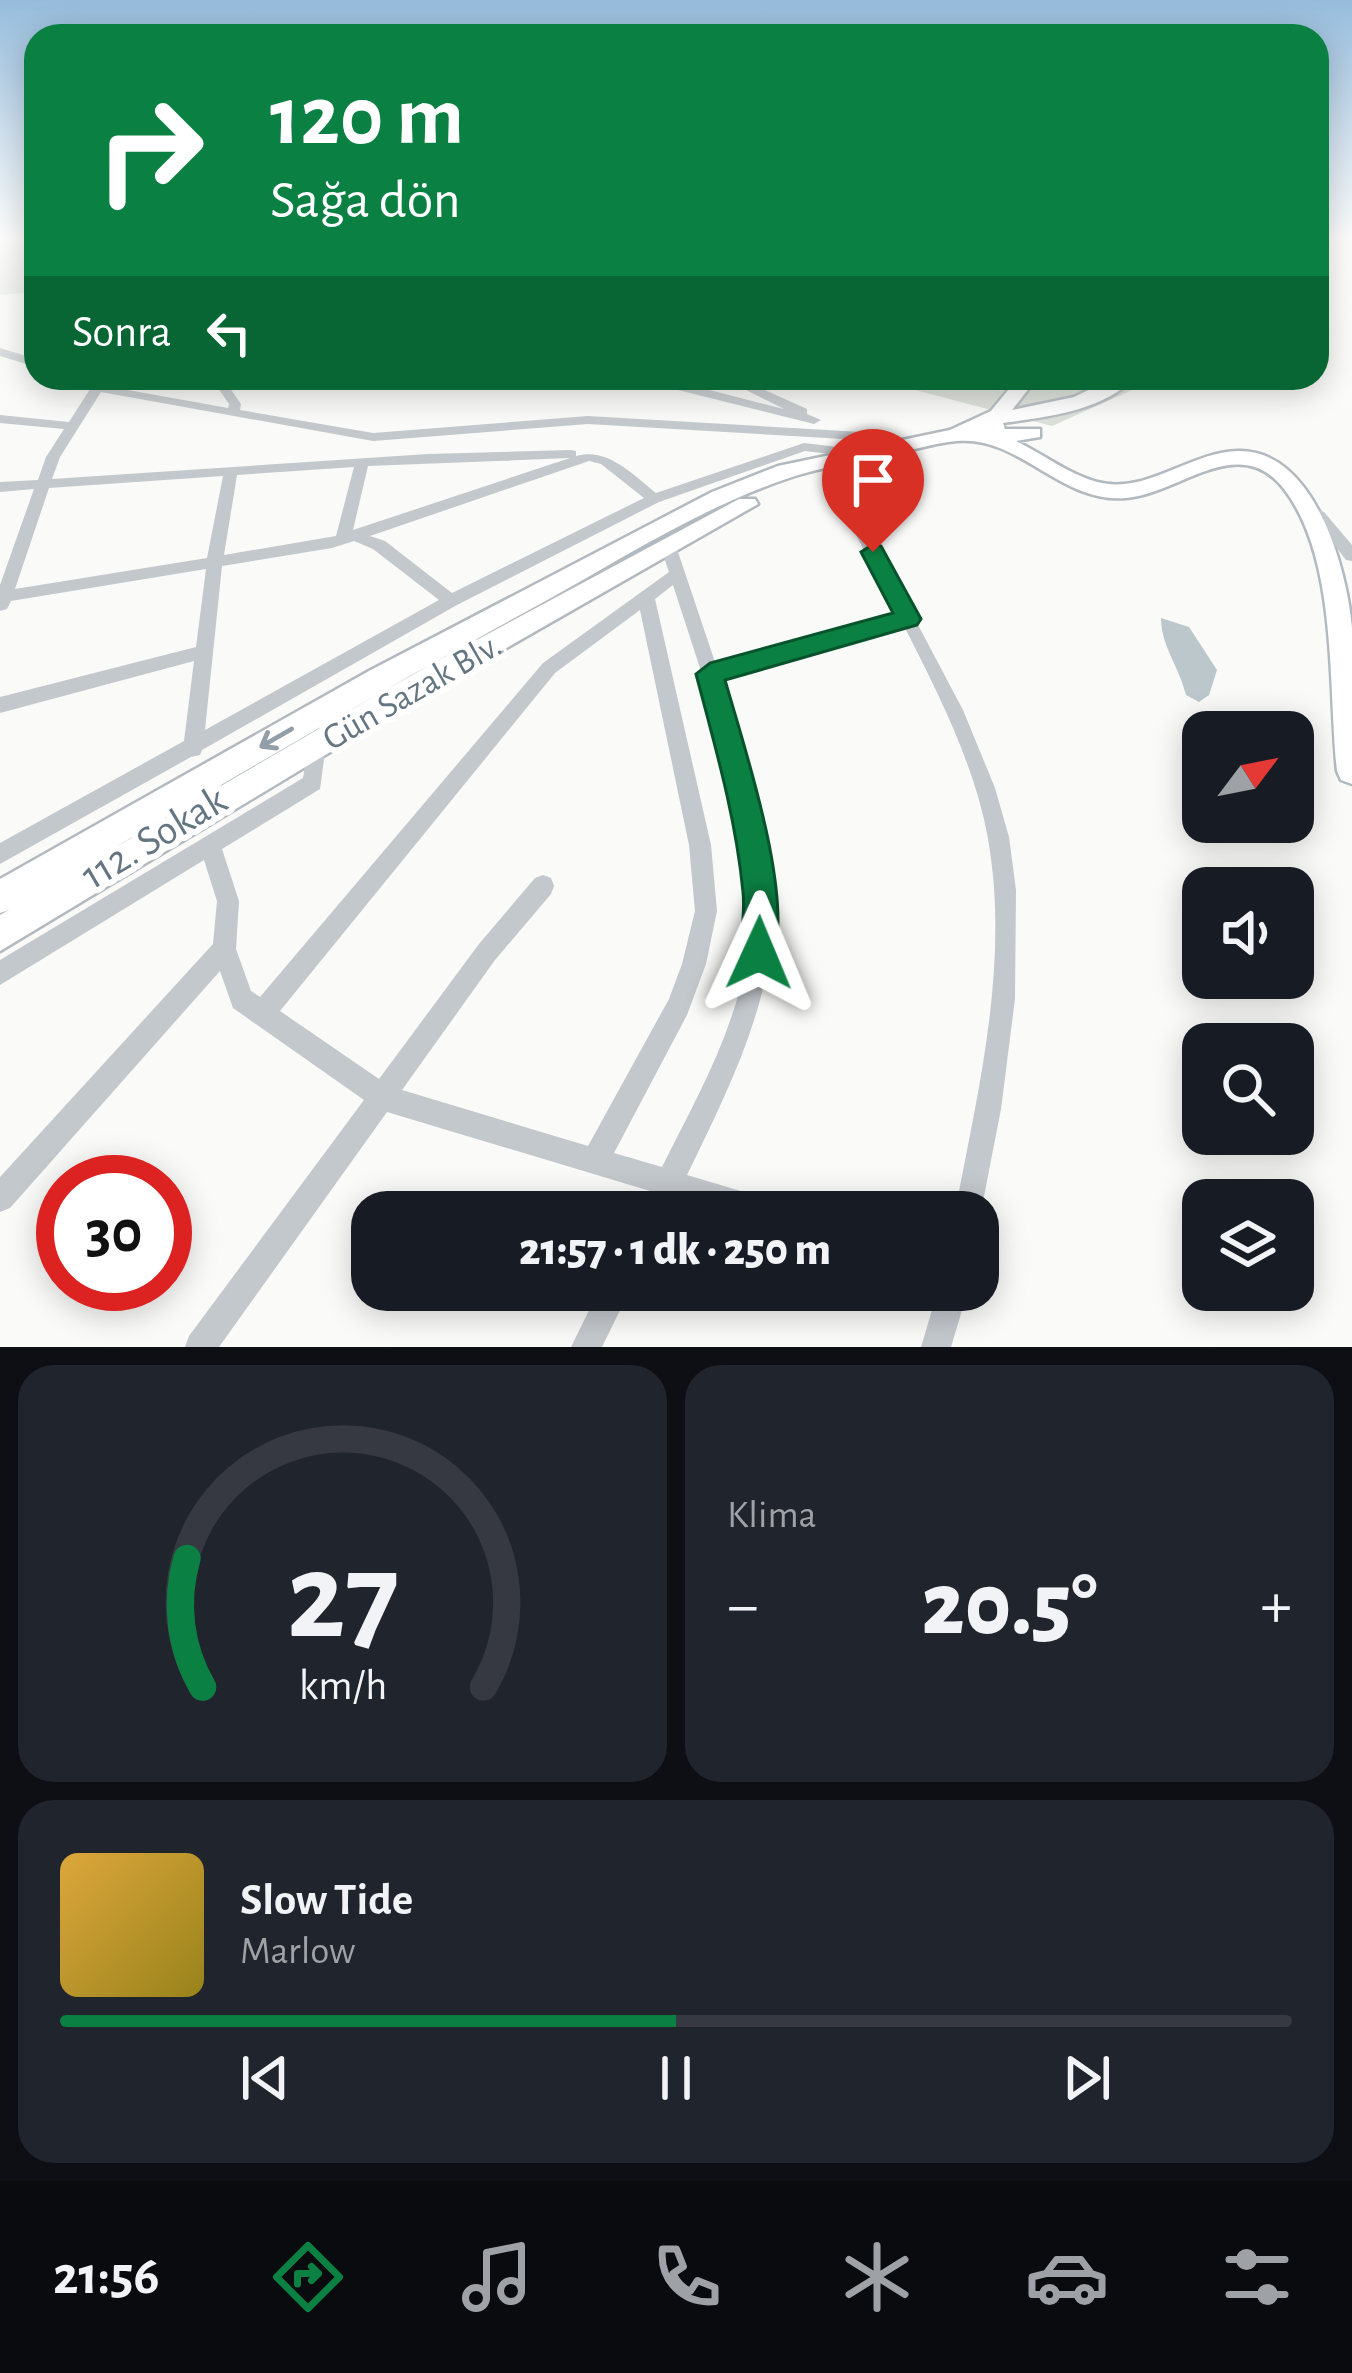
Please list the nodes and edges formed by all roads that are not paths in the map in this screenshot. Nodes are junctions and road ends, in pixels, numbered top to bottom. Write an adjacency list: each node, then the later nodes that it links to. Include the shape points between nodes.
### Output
1 (98, 390): 13 (street)
2 (133, 390): 9 (street)
3 (226, 390): 9 (street)
4 (694, 390): 11 (street)
5 (753, 390): 11 (street)
6 (1016, 390): 8 (main road)
7 (1103, 390): 12 (main road, Gün Sazak Blv.)
8 (1011, 395): 12 (main road); 14 (main road)
9 (233, 413): 15 (street, via 373,437 588,420)
10 (0, 419): 13 (street)
11 (819, 421): 15 (street)
12 (1027, 424): 14 (main road, Gün Sazak Blv.); 20 (main road)
13 (70, 427): 21 (street)
14 (994, 427): 15 (main road, Gün Sazak Blv., via 908,447); 20 (main road)
15 (862, 445): 17 (main road, Gün Sazak Blv.); 23 (street, via 804,447)
16 (588, 457): 18 (street); 23 (street, via 607,461); 25 (street)
17 (830, 462): 26 (main road, Gün Sazak Blv.); 33 (street); 44 (main road, Gün Sazak Blv., one-way to 44, via 764,479 648,534)
18 (362, 463): 19 (street); 25 (street)
19 (230, 471): 21 (street); 28 (street)
20 (1072, 480): 24 (main road, via 1128,491 1245,456 1280,472)
21 (41, 485): 22 (street); 31 (street)
22 (0, 488)
23 (653, 499): 32 (street)
24 (1319, 515): 27 (street); 36 (main road, via 1346,573)
25 (349, 538): 28 (street); 32 (street, via 379,544)
26 (668, 546): 29 (street); 38 (main road, Gün Sazak Blv.)
27 (1352, 556)
28 (214, 565): 31 (street); 34 (street)
29 (677, 574): 30 (street); 35 (street)
30 (646, 597): 48 (street, via 549,668); 50 (street, via 700,845 706,910 677,1006)
31 (1, 600)
32 (451, 601): 39 (street)
33 (908, 619): 35 (street); 54 (street, via 986,790 1000,859 1006,957)
34 (204, 652): 37 (street); 39 (street)
35 (710, 674): 51 (street, via 761,896 759,953 746,1003)
36 (1351, 680): 40 (main road)
37 (0, 705)
38 (316, 745): 41 (street, 112. Sokak, via 314,783); 45 (main road, Gün Sazak Blv.)
39 (193, 749): 42 (street)
40 (1352, 771)
41 (211, 848): 46 (street, via 228,901); 47 (street, 112. Sokak)
42 (0, 854)
43 (543, 886): 49 (street)
44 (0, 896)
45 (0, 934)
46 (224, 950): 48 (street, via 242,999); 55 (street)
47 (0, 973)
48 (262, 1013): 49 (street)
49 (382, 1096): 50 (street); 58 (street)
50 (596, 1159): 51 (street)
51 (670, 1180): 52 (street); 53 (street)
52 (664, 1191)
53 (702, 1191)
54 (973, 1191)
55 (0, 1198)
56 (604, 1311): 59 (street)
57 (947, 1311): 60 (street)
58 (200, 1347)
59 (586, 1347)
60 (936, 1347)

